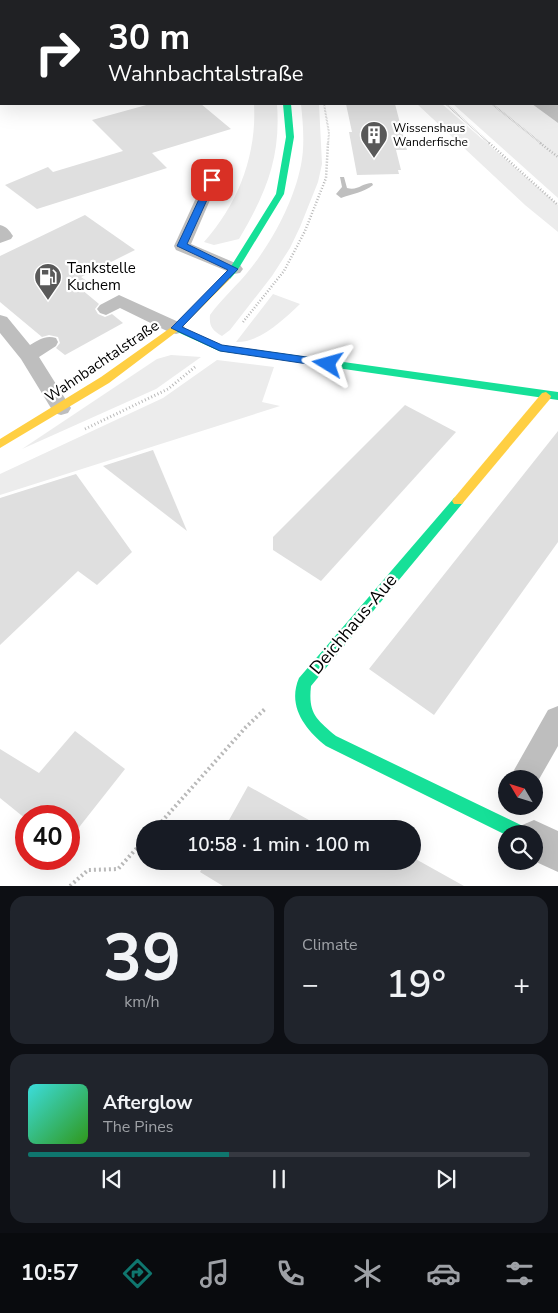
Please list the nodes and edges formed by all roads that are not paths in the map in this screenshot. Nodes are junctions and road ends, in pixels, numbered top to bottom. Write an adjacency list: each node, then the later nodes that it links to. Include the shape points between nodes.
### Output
1 (287, 105): 5 (street, Wahnbachtalstraße, via 290,137 280,194)
2 (219, 163): 5 (lane, via 182,246)
3 (0, 230): 4 (lane, via 5,236)
4 (0, 238)
5 (234, 269): 8 (street, Wahnbachtalstraße)
6 (106, 309): 8 (lane, via 119,301)
7 (0, 321): 10 (lane)
8 (176, 328): 11 (street, via 220,348); 13 (street, Wahnbachtalstraße)
9 (49, 342): 10 (lane)
10 (28, 355): 13 (lane)
11 (546, 396): 12 (street); 17 (street, Deichhaus-Aue, via 304,683 301,698 302,712 332,741)
12 (558, 396)
13 (61, 408): 14 (street, Wahnbachtalstraße)
14 (0, 444)
15 (558, 719): 16 (lane)
16 (528, 770)
17 (508, 821)
18 (543, 844): 19 (street)
19 (558, 852)

